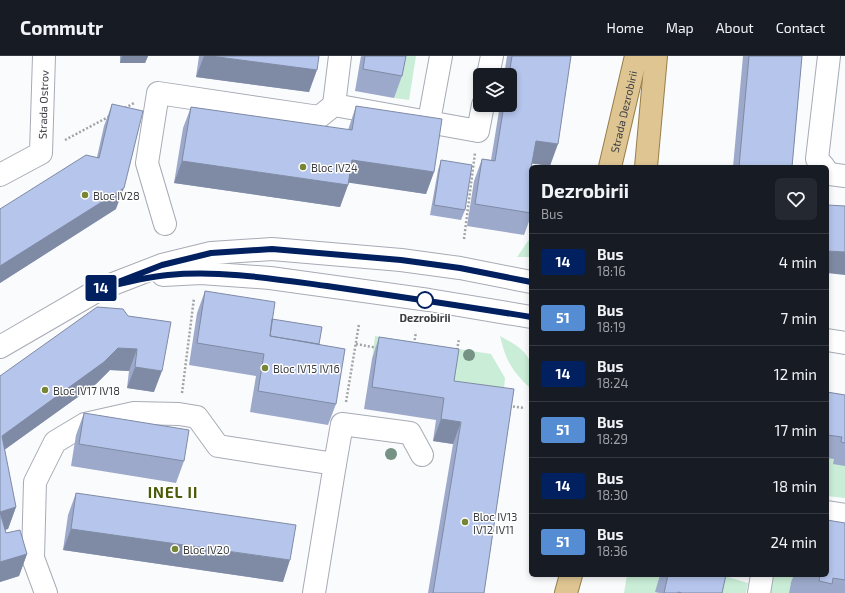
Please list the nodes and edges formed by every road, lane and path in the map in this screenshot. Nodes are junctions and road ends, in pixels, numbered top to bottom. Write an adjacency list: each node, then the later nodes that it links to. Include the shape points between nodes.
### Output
1 (44, 56): 16 (street, Strada Ostrov)
2 (340, 56): 10 (street)
3 (441, 56): 14 (street)
4 (492, 56): 8 (street)
5 (636, 56): 17 (main road, Strada Dezrobirii)
6 (656, 56): 18 (main road, Strada Dezrobirii)
7 (829, 56): 19 (street, via 817,159)
8 (489, 68)
9 (158, 93): 10 (street, via 319,117); 11 (path, via 148,95); 23 (street, via 148,163)
10 (334, 105): 14 (street)
11 (122, 110)
12 (481, 112): 15 (street)
13 (115, 113): 16 (path)
14 (429, 121): 15 (street)
15 (478, 131): 24 (path)
16 (41, 153): 21 (street)
17 (610, 165)
18 (646, 165)
19 (822, 165)
20 (829, 173): 22 (street)
21 (0, 175)
22 (845, 176)
23 (165, 224)
24 (464, 239)
25 (529, 282): 26 (street, via 401,260 272,249 211,253 162,265)
26 (100, 289): 28 (street, via 140,279 201,273 277,279); 36 (street)
27 (194, 298): 41 (path)
28 (529, 317)
29 (359, 324): 34 (path)
30 (416, 332): 35 (path)
31 (459, 339): 38 (path)
32 (829, 340): 33 (street)
33 (845, 342)
34 (356, 344): 37 (path); 42 (path)
35 (414, 346)
36 (0, 347)
37 (381, 348)
38 (457, 353)
39 (502, 405): 40 (path)
40 (524, 408)
41 (179, 414): 44 (street, via 197,417 218,446); 50 (street, via 134,413 85,424 55,442 35,482 33,558)
42 (342, 424): 43 (street, via 410,433); 44 (street)
43 (422, 455)
44 (335, 464): 51 (street)
45 (829, 512): 46 (street)
46 (845, 515)
47 (555, 577): 52 (main road)
48 (570, 577): 53 (main road)
49 (762, 577): 54 (street)
50 (46, 593)
51 (314, 593)
52 (553, 593)
53 (566, 593)
54 (758, 593)

